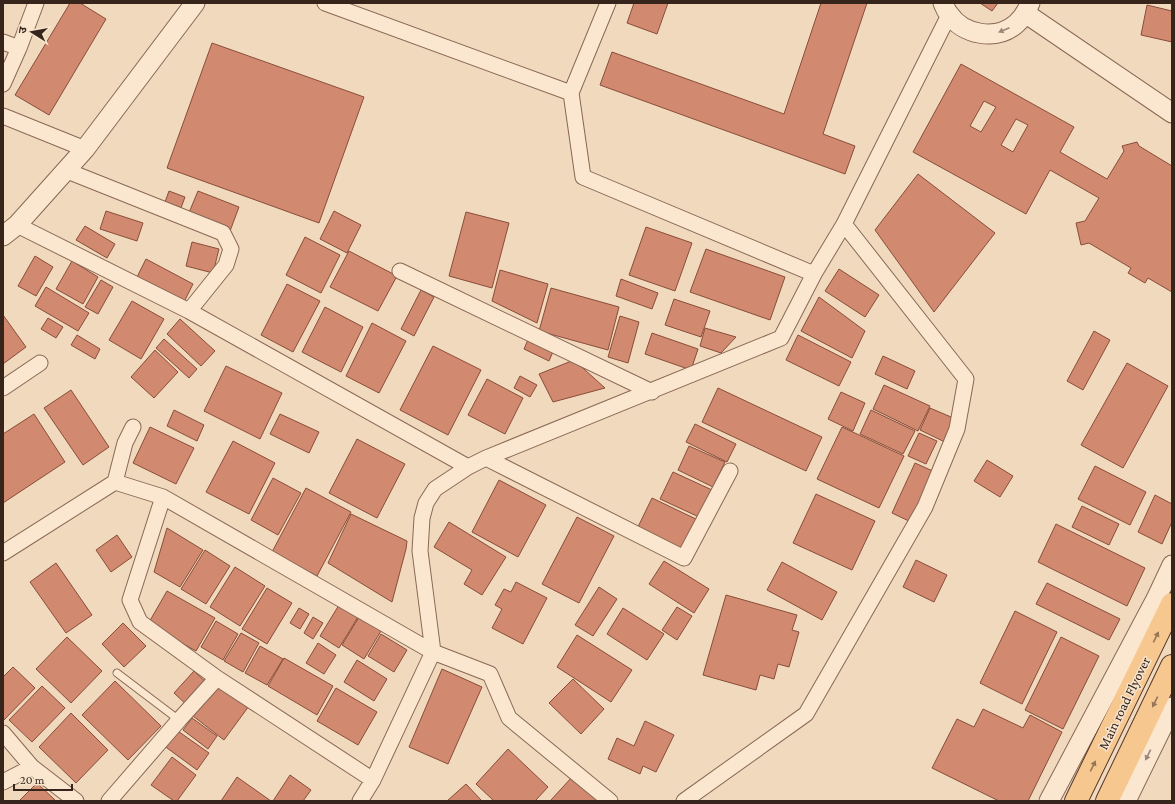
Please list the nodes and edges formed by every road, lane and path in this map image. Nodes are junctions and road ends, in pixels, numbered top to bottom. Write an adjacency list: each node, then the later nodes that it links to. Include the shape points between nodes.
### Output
1 (36, 3): 8 (street)
2 (195, 3): 13 (street)
3 (326, 3): 10 (street)
4 (608, 3): 10 (street)
5 (1028, 8): 6 (street, one-way to 6, via 1015,24 1002,32 987,34 973,32 959,25); 11 (street)
6 (946, 9): 15 (street)
7 (3, 42): 8 (street)
8 (19, 48): 9 (street)
9 (3, 84)
10 (571, 93): 18 (street, via 582,178)
11 (1172, 112)
12 (3, 116): 13 (street)
13 (85, 149): 14 (street)
14 (65, 170): 16 (street); 19 (street, via 223,233 231,248 226,264)
15 (844, 224): 18 (street); 46 (street, via 966,379 957,429 925,507 806,714)
16 (10, 230): 19 (street)
17 (400, 271): 22 (street)
18 (814, 274): 22 (street, via 781,338)
19 (190, 311): 25 (street)
20 (40, 363): 21 (street)
21 (3, 388)
22 (652, 392): 24 (street)
23 (132, 426): 27 (street)
24 (486, 458): 25 (street); 26 (street, via 684,558)
25 (468, 467): 32 (street, via 435,489 426,503 422,518 420,552)
26 (730, 471)
27 (115, 482): 28 (street); 29 (street)
28 (163, 497): 32 (street); 35 (street, via 130,600 140,622)
29 (3, 553)
30 (1172, 565): 47 (street)
31 (1172, 604): 48 (main road, Main road Flyover, one-way to 31)
32 (433, 652): 40 (street); 45 (street, via 490,674 509,718)
33 (1172, 666): 49 (main road, Main road Flyover, one-way to 49)
34 (117, 673): 37 (lane)
35 (217, 678): 37 (street); 40 (street)
36 (1172, 707): 50 (street, one-way to 50)
37 (179, 720): 43 (street)
38 (3, 733): 39 (street)
39 (32, 767): 41 (street); 42 (street)
40 (373, 780): 44 (street)
41 (3, 782)
42 (76, 801)
43 (109, 801)
44 (360, 801)
45 (610, 801)
46 (684, 801)
47 (1049, 801)
48 (1076, 801)
49 (1107, 801)
50 (1126, 801)

